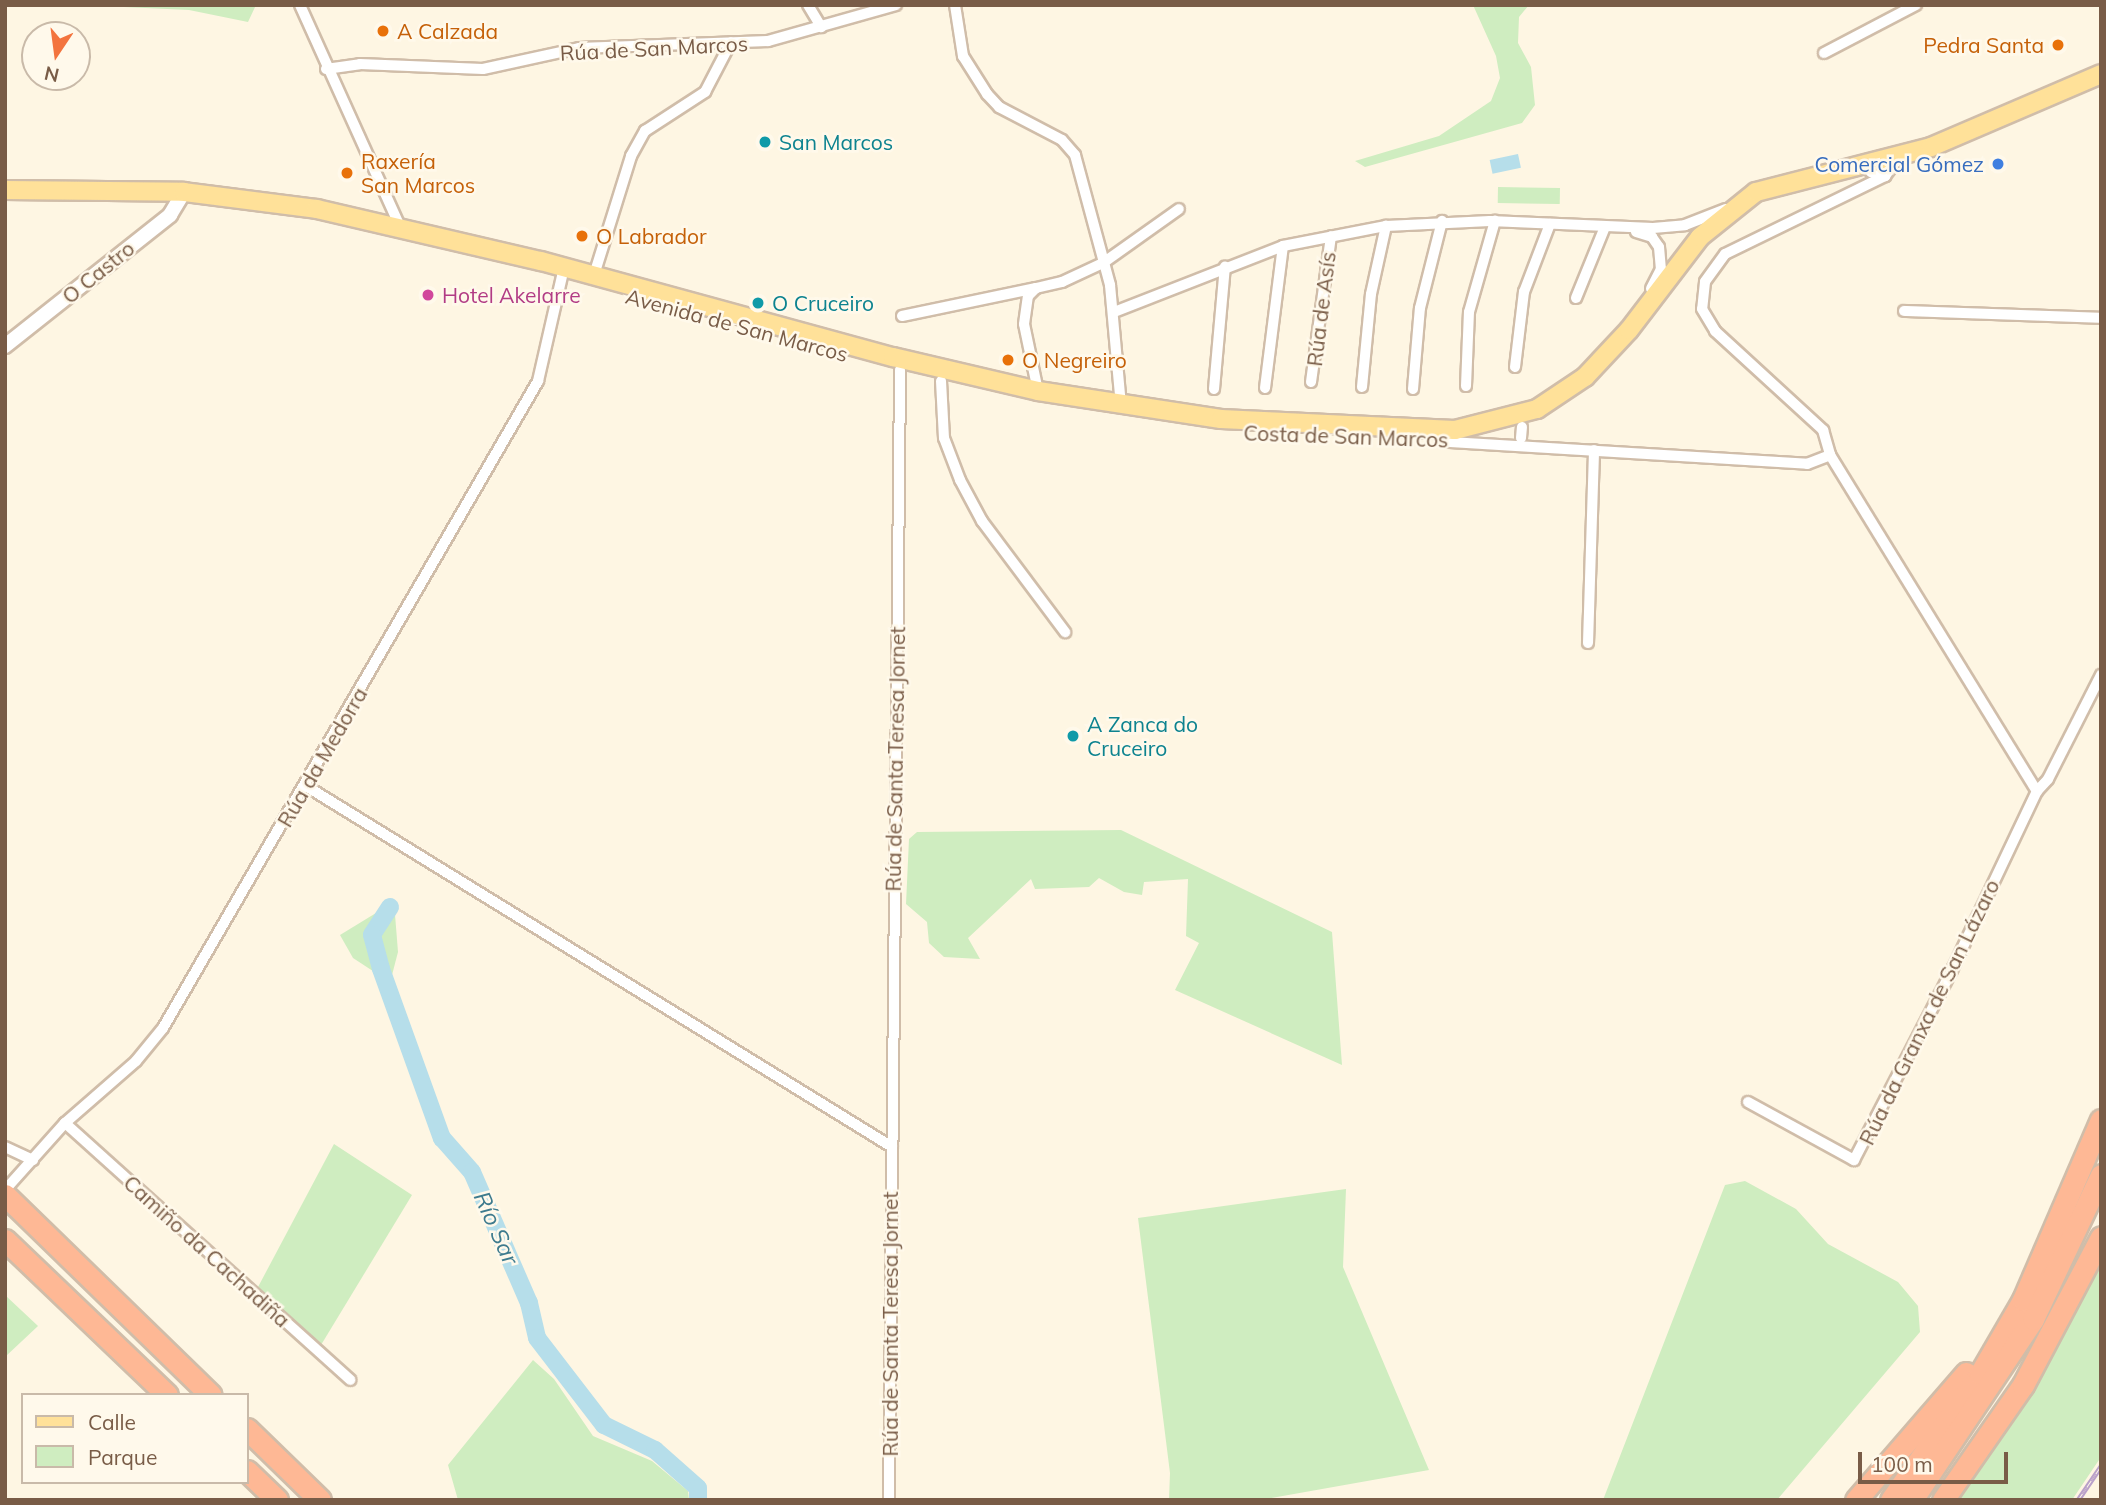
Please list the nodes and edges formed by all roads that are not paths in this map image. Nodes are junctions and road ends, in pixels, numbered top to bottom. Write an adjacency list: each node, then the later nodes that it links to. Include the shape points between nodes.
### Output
1 (300, 5): 9 (street)
2 (807, 5): 6 (street)
3 (895, 5): 6 (street, Rúa de San Marcos)
4 (955, 5): 31 (street, via 963,56 987,94 999,107 1062,140 1075,155)
5 (1916, 5): 8 (street)
6 (821, 27): 7 (street, Rúa de San Marcos, via 788,38)
7 (731, 42): 9 (street, Rúa de San Marcos, via 579,48 483,69 360,64); 33 (street, via 705,92 645,131 631,156)
8 (1824, 53)
9 (326, 69): 23 (street)
10 (2101, 74): 11 (main road, Costa de San Marcos, via 1973,131)
11 (1900, 156): 12 (main road, Costa de San Marcos); 13 (street)
12 (1868, 168): 13 (street); 14 (main road, Costa de San Marcos); 15 (street)
13 (1885, 176): 15 (street)
14 (1809, 179): 18 (main road, Costa de San Marcos, via 1770,187); 58 (main road, Costa de San Marcos, via 1758,204 1717,235 1602,376 1569,402)
15 (1857, 187): 61 (street, via 1725,254 1702,290 1706,318 1823,430)
16 (5, 190): 17 (main road, Avenida de San Marcos)
17 (184, 192): 23 (main road, Avenida de San Marcos, via 317,209); 43 (street, O Castro, via 170,215)
18 (1738, 205): 26 (street, via 1685,225); 41 (main road, Costa de San Marcos, via 1691,247)
19 (1179, 209): 31 (street)
20 (1442, 221): 21 (street); 24 (street); 53 (street, via 1420,308)
21 (1495, 221): 22 (street); 49 (street, via 1469,312)
22 (1550, 224): 25 (street); 44 (street, via 1524,292)
23 (400, 226): 28 (main road, Avenida de San Marcos)
24 (1386, 226): 27 (street); 50 (street, via 1371,294)
25 (1605, 227): 26 (street); 36 (street)
26 (1619, 228): 41 (street, via 1652,237 1661,257 1656,283)
27 (1331, 236): 29 (street); 48 (street, Rúa de Asís)
28 (440, 237): 30 (main road, Avenida de San Marcos); 34 (main road, Avenida de San Marcos)
29 (1283, 246): 32 (street); 51 (street)
30 (541, 261): 33 (main road, Avenida de San Marcos); 34 (main road)
31 (1103, 263): 35 (street); 38 (street)
32 (1225, 266): 38 (street); 52 (street)
33 (594, 275): 34 (main road); 42 (main road, Avenida de San Marcos)
34 (562, 276): 45 (main road, Avenida de San Marcos); 65 (street, Rúa da Medorra, via 538,381)
35 (1036, 288): 39 (street); 54 (street, via 1023,312)
36 (1576, 298)
37 (1904, 311): 40 (street)
38 (1114, 312): 55 (street)
39 (902, 316)
40 (2101, 318)
41 (1629, 330): 56 (main road, Costa de San Marcos, via 1585,377)
42 (798, 332): 45 (main road, via 894,363); 46 (main road, Avenida de San Marcos)
43 (5, 346)
44 (1515, 367)
45 (900, 370): 46 (main road); 47 (main road, Avenida de San Marcos); 71 (street, Rúa de Santa Teresa Jornet)
46 (978, 379): 54 (main road, Avenida de San Marcos)
47 (941, 381): 54 (main road, Avenida de San Marcos); 62 (street, via 944,438 960,480 982,521)
48 (1311, 382)
49 (1466, 386)
50 (1363, 387)
51 (1265, 388)
52 (1214, 389)
53 (1413, 390)
54 (1042, 400): 55 (main road, via 1115,411); 57 (main road, Costa de San Marcos)
55 (1115, 400): 57 (main road, via 1129,413); 59 (main road, Costa de San Marcos, via 1153,411)
56 (1537, 409): 58 (main road); 59 (main road, Costa de San Marcos)
57 (1187, 427): 59 (main road, Costa de San Marcos)
58 (1513, 432): 59 (main road, Costa de San Marcos); 60 (street, via 1533,445)
59 (1453, 436)
60 (1594, 450): 61 (street, via 1807,464); 63 (street)
61 (1830, 454): 66 (street)
62 (1065, 632)
63 (1588, 643)
64 (2101, 675): 66 (street, Rúa da Granxa de San Lázaro, via 2048,779)
65 (306, 786): 69 (street, Rúa da Medorra, via 163,1028 136,1061); 71 (street)
66 (2036, 791): 67 (street, Rúa da Granxa de San Lázaro, via 1952,970 1854,1160)
67 (1748, 1102)
68 (2101, 1119): 77 (highway)
69 (65, 1123): 72 (street, Rúa da Medorra); 78 (street, Camiño da Cachadiña)
70 (5, 1147): 72 (street)
71 (892, 1147): 85 (street, Rúa de Santa Teresa Jornet)
72 (29, 1165): 74 (street, Rúa da Medorra)
73 (2101, 1175): 88 (highway, via 2033,1319)
74 (5, 1193): 80 (highway)
75 (2101, 1237): 89 (highway, via 2022,1385)
76 (5, 1240): 79 (highway)
77 (2042, 1257): 86 (highway, via 1976,1359); 87 (highway, via 1980,1374)
78 (350, 1380)
79 (165, 1393)
80 (209, 1393)
81 (248, 1430): 84 (highway)
82 (248, 1472): 83 (highway)
83 (277, 1500)
84 (320, 1500)
85 (889, 1500)
86 (1856, 1500)
87 (1891, 1500)
88 (1912, 1500)
89 (1942, 1500)

